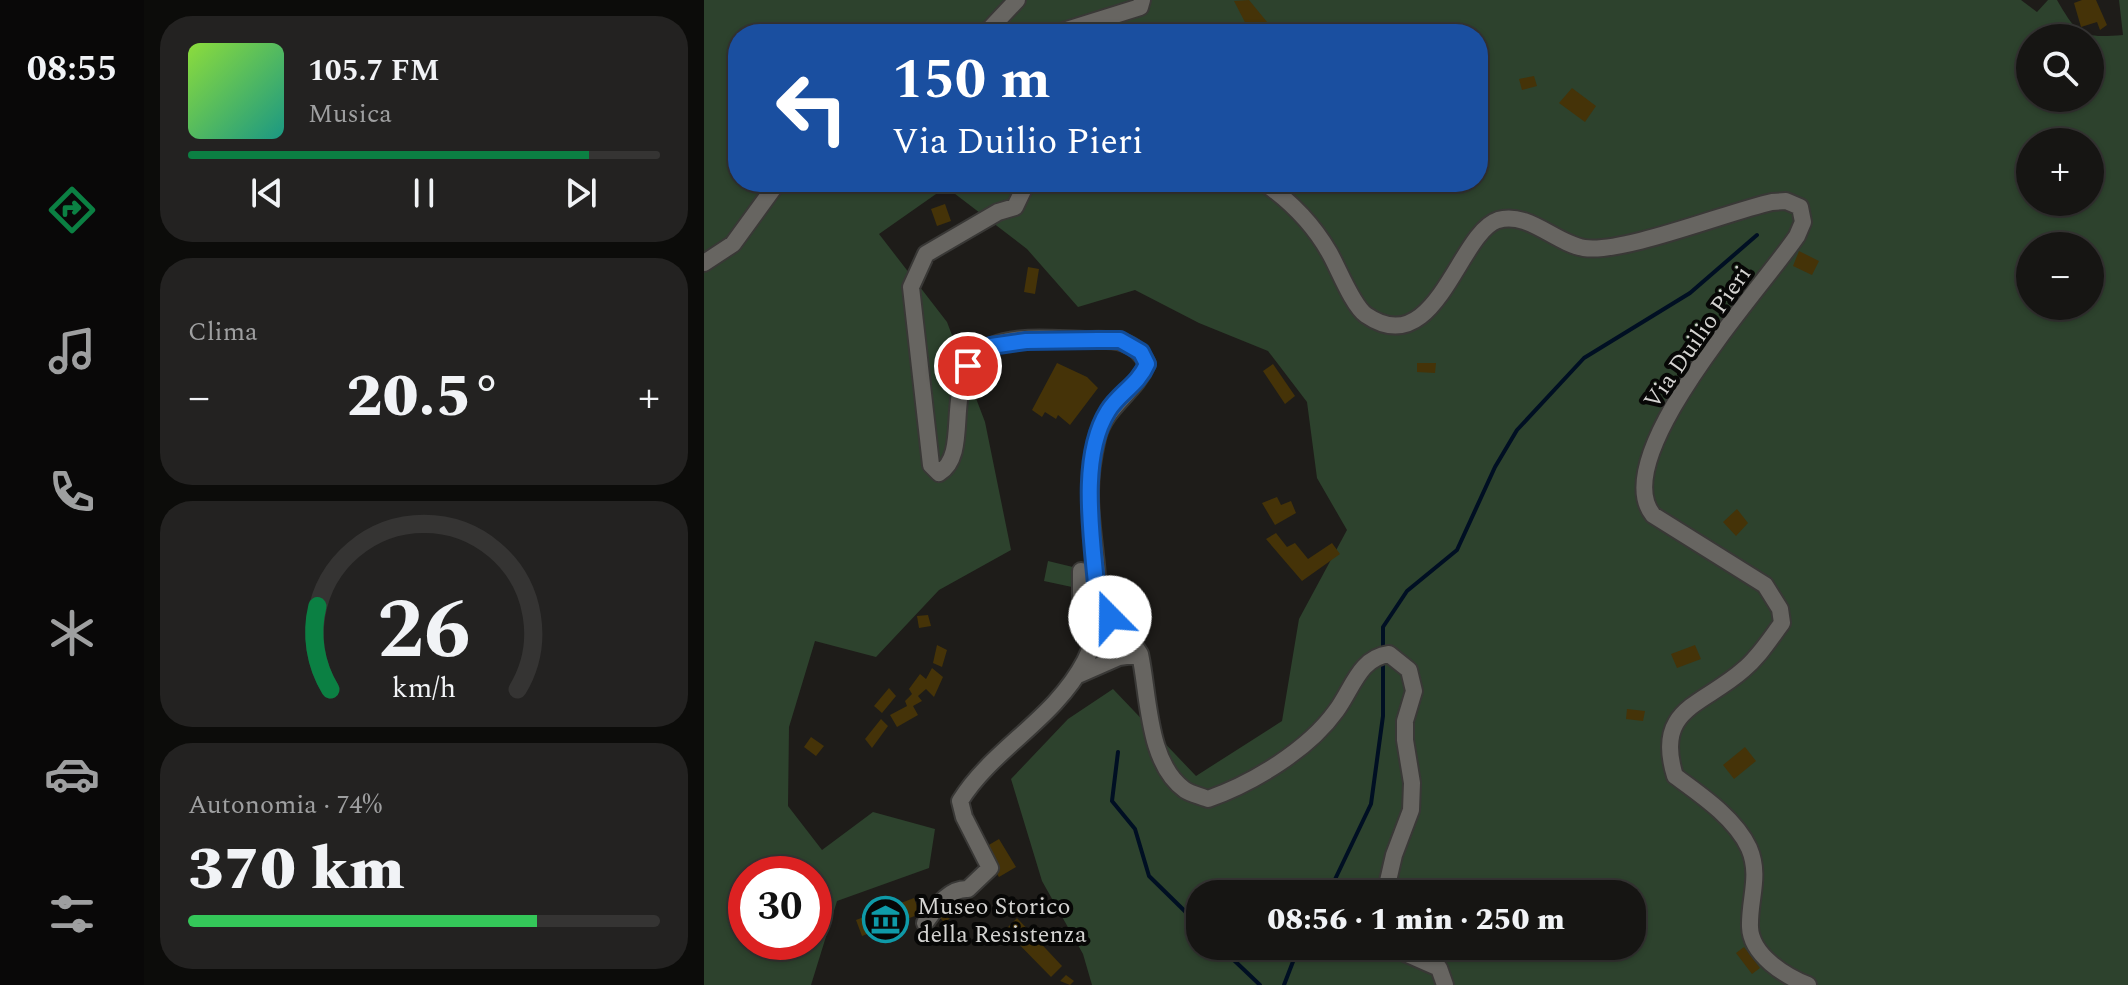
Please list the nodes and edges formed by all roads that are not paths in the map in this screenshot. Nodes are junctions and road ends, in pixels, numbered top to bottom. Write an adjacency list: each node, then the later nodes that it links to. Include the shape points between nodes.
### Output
1 (1017, 0): 3 (street)
2 (1142, 0): 4 (street, via 1140,7)
3 (994, 24)
4 (1086, 24)
5 (771, 192): 8 (street, via 733,244)
6 (1022, 192): 10 (street, via 1015,207 926,254 911,287 931,465 939,473 950,467 956,405 968,366 991,346 1120,340 1141,352 1147,364 1142,377 1108,410 1097,436 1090,491)
7 (1275, 192): 17 (street, Via Duilio Pieri, via 1301,213 1328,249 1364,314 1387,323 1406,322 1426,312 1474,242 1496,220 1526,222 1584,248 1629,242 1772,202 1800,207 1803,222 1797,236 1711,352 1650,447 1641,488 1643,504 1653,515 1765,585 1780,609 1782,623 1762,651 1733,678 1695,701 1667,741 1675,776 1712,802 1748,846 1756,885 1750,928 1757,947 1772,965)
8 (704, 263)
9 (1081, 571): 10 (street, via 1081,602)
10 (1098, 609): 11 (street, via 1129,636); 12 (street, via 1086,660)
11 (1140, 654): 12 (street); 13 (street, via 1155,741 1166,767 1184,790 1208,799 1231,791 1310,740 1336,711 1362,667 1382,655 1409,670 1414,691 1405,740 1411,810)
12 (1073, 677): 14 (street, via 1040,722 971,783 960,801 990,868 968,889 941,901)
13 (1388, 880)
14 (925, 923)
15 (1421, 960): 16 (street, via 1439,968)
16 (1445, 985)
17 (1808, 985)

